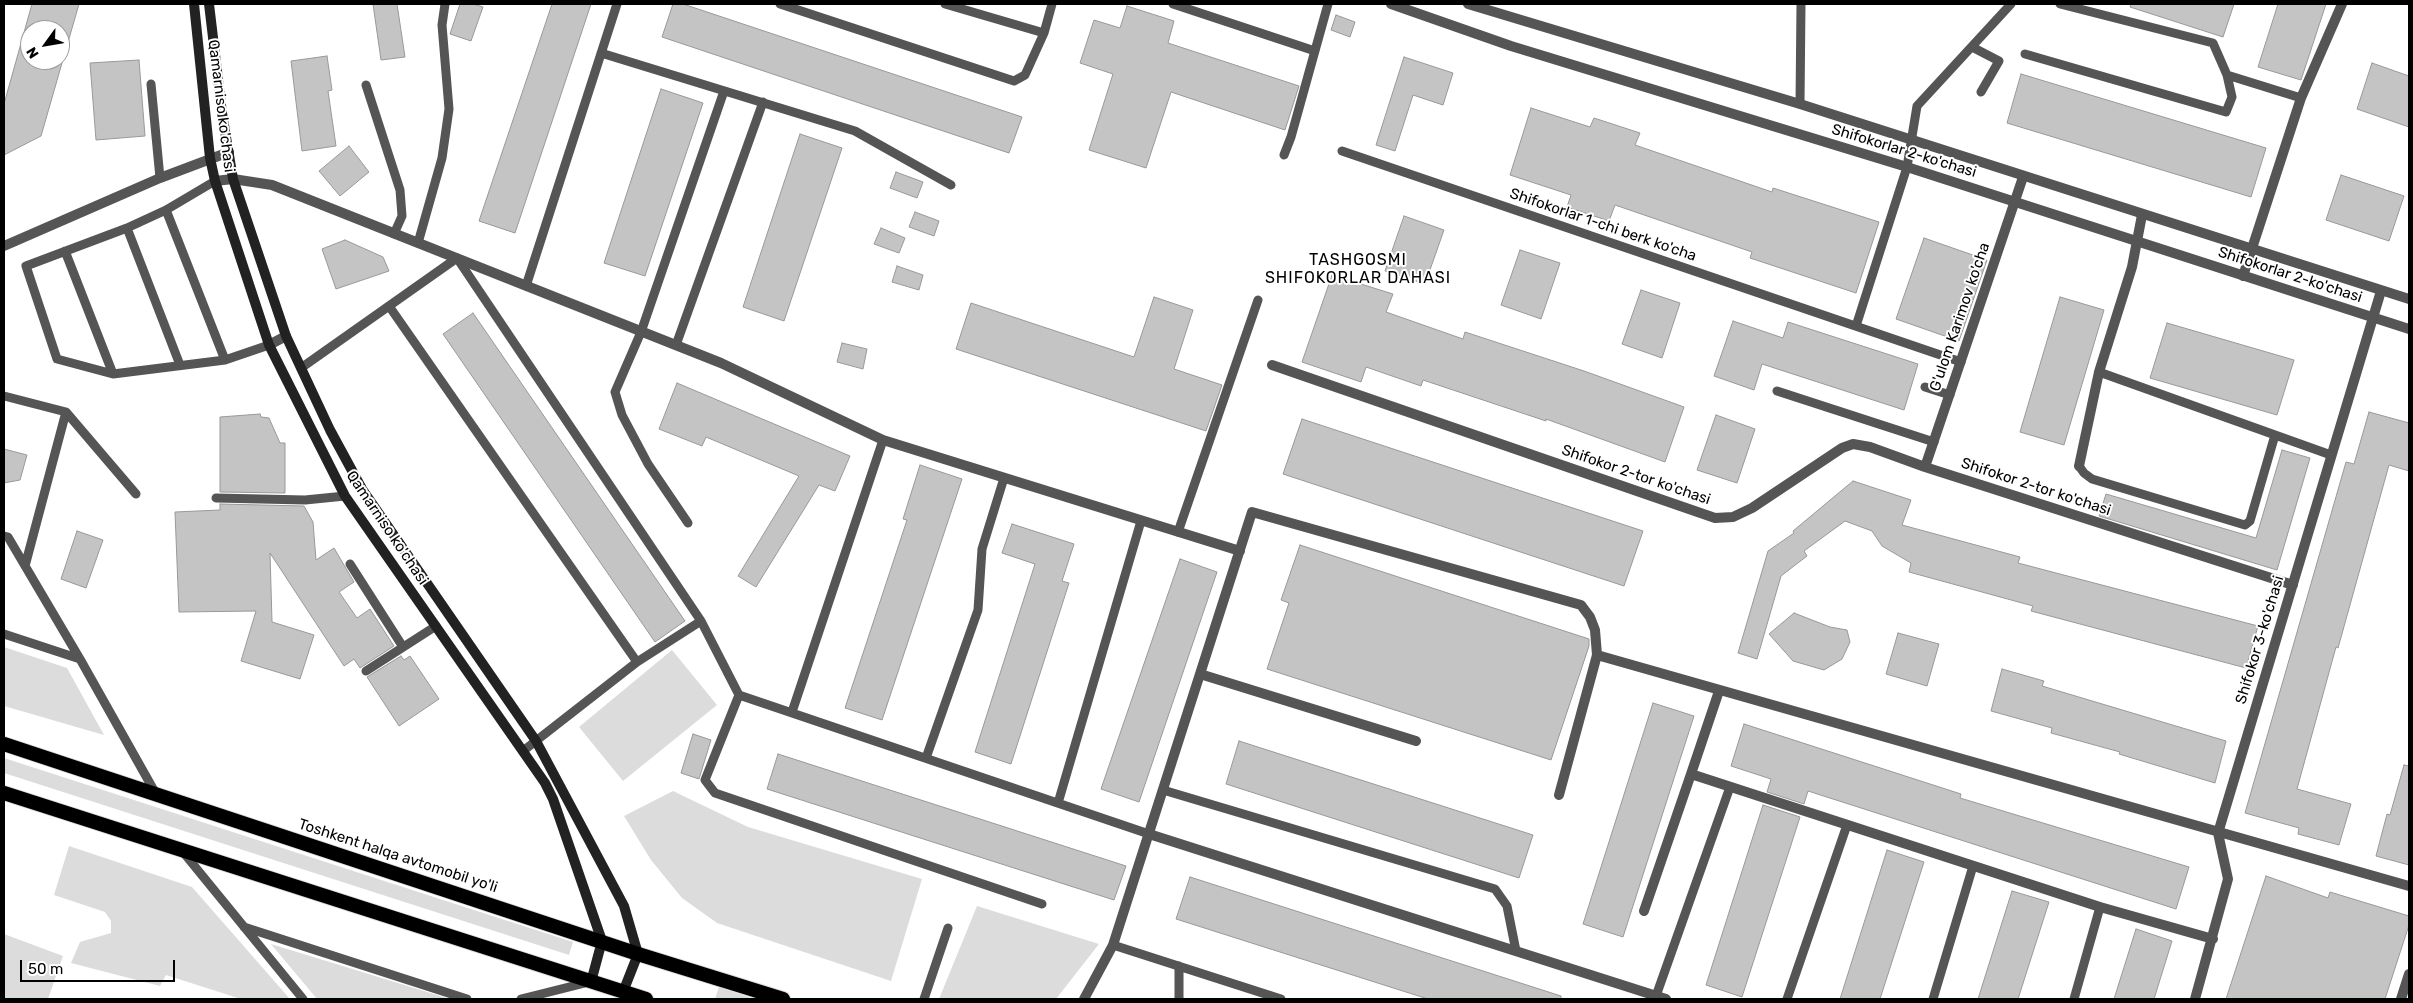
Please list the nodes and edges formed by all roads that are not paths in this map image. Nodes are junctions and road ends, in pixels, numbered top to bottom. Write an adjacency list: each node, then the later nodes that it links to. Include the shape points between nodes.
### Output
1 (194, 4): 33 (main road, Qamarniso ko'chasi)
2 (209, 4): 31 (main road, Qamarniso ko'chasi)
3 (445, 4): 46 (lane, via 442,25 449,109 442,158)
4 (616, 4): 19 (lane)
5 (780, 4): 16 (lane, via 1014,81 1025,75)
6 (945, 4): 16 (lane)
7 (1052, 4): 16 (lane)
8 (1173, 4): 18 (lane)
9 (1328, 4): 18 (lane)
10 (1390, 4): 34 (street, Shifokorlar 2-ko'chasi, via 1511,46)
11 (1468, 4): 28 (street, Shifokorlar 2-ko'chasi)
12 (1801, 4): 28 (lane)
13 (2011, 4): 17 (lane)
14 (2060, 4): 21 (lane, via 2213,43)
15 (2342, 4): 26 (street)
16 (1044, 33)
17 (1972, 48): 25 (lane, via 1999,61); 29 (lane, via 1917,106)
18 (1316, 51): 32 (lane)
19 (601, 54): 24 (lane); 52 (lane)
20 (2025, 54): 21 (lane, via 2226,112 2232,97)
21 (2227, 75): 26 (lane)
22 (151, 84): 36 (lane)
23 (366, 85): 44 (lane, via 400,190 402,216)
24 (724, 91): 27 (lane); 60 (lane)
25 (1981, 92)
26 (2301, 98): 48 (street)
27 (763, 102): 39 (lane, via 855,131); 63 (lane)
28 (1800, 104): 29 (street, Shifokorlar 2-ko'chasi)
29 (1911, 141): 34 (lane); 35 (street, Shifokorlar 2-ko'chasi)
30 (1342, 151): 58 (lane, Shifokorlar 1-chi berk ko'cha)
31 (229, 152): 33 (street); 37 (main road, Qamarniso ko'chasi)
32 (1284, 155)
33 (210, 158): 36 (street); 38 (main road, Qamarniso ko'chasi)
34 (1907, 167): 40 (street, Shifokorlar 2-ko'chasi); 58 (lane)
35 (2023, 177): 40 (street, G'ulom Karimov ko'cha); 42 (street, Shifokorlar 2-ko'chasi)
36 (160, 178): 47 (street)
37 (233, 179): 38 (street); 44 (street, via 272,185); 61 (main road, Qamarniso ko'chasi)
38 (215, 181): 41 (lane); 62 (main road, Qamarniso ko'chasi)
39 (951, 185)
40 (2015, 202): 45 (street, Shifokorlar 2-ko'chasi); 65 (street, G'ulom Karimov ko'cha)
41 (166, 210): 43 (lane); 64 (lane)
42 (2142, 215): 45 (street); 48 (street, Shifokorlar 2-ko'chasi)
43 (127, 228): 49 (lane); 66 (lane)
44 (394, 234): 46 (street)
45 (2136, 242): 51 (street, Shifokorlar 2-ko'chasi); 69 (street, via 2132,267)
46 (418, 244): 50 (street)
47 (4, 246)
48 (2254, 249): 51 (street); 53 (street, Shifokorlar 2-ko'chasi)
49 (65, 251): 70 (lane); 70 (lane, via 26,266 57,359)
50 (457, 258): 52 (street); 56 (lane); 94 (lane)
51 (2243, 276): 57 (street, Shifokorlar 2-ko'chasi)
52 (526, 286): 60 (street)
53 (2381, 291): 54 (street, Shifokorlar 2-ko'chasi); 57 (street, Shifokor 3-ko'chasi)
54 (2409, 299)
55 (1258, 300): 88 (lane)
56 (389, 306): 68 (lane); 100 (lane)
57 (2373, 318): 59 (street, Shifokorlar 2-ko'chasi); 79 (street, Shifokor 3-ko'chasi)
58 (1856, 326): 65 (lane, Shifokorlar 1-chi berk ko'cha)
59 (2409, 327)
60 (641, 332): 63 (street); 87 (lane, via 615,392 622,416 648,464)
61 (286, 336): 62 (street); 68 (main road, Qamarniso ko'chasi)
62 (269, 345): 64 (lane); 84 (main road, Qamarniso ko'chasi)
63 (676, 345): 77 (street)
64 (225, 360): 66 (lane)
65 (1961, 362): 73 (street, G'ulom Karimov ko'cha)
66 (180, 365): 70 (lane)
67 (1272, 365): 81 (street, Shifokor 2-tor ko'chasi, via 1715,518 1733,517 1752,508 1842,448 1854,444)
68 (301, 368): 106 (main road, Qamarniso ko'chasi, via 362,489)
69 (2100, 372): 76 (lane); 80 (street)
70 (113, 374)
71 (1925, 386): 73 (lane)
72 (1777, 391): 78 (lane)
73 (1950, 395): 78 (street, G'ulom Karimov ko'cha)
74 (4, 396): 75 (lane)
75 (66, 412): 83 (lane); 92 (lane)
76 (2275, 435): 79 (lane); 80 (lane, via 2250,521 2245,525 2092,479)
77 (883, 440): 82 (street); 105 (lane)
78 (1934, 442): 81 (street, G'ulom Karimov ko'cha)
79 (2331, 455): 93 (street, Shifokor 3-ko'chasi)
80 (2079, 466)
81 (1925, 467): 93 (street, Shifokor 2-tor ko'chasi)
82 (1004, 478): 86 (street); 110 (lane, via 982,549 978,610)
83 (136, 494)
84 (345, 496): 85 (lane, via 305,500); 95 (main road, Qamarniso ko'chasi)
85 (216, 498)
86 (1141, 521): 88 (street); 117 (lane)
87 (688, 523)
88 (1178, 532): 90 (street)
89 (4, 536): 92 (lane)
90 (1240, 552): 98 (street, via 1252,512 1581,605 1593,623); 102 (street)
91 (350, 564): 97 (lane)
92 (25, 566): 99 (lane)
93 (2294, 585): 119 (street, Shifokor 3-ko'chasi)
94 (701, 621): 100 (lane); 104 (lane)
95 (436, 626): 97 (lane); 109 (main road, Qamarniso ko'chasi)
96 (4, 634): 99 (lane)
97 (403, 647): 101 (lane)
98 (1597, 655): 103 (street); 116 (street)
99 (80, 659): 115 (lane)
100 (637, 662): 106 (lane)
101 (366, 671)
102 (1200, 674): 107 (street); 113 (street)
103 (1720, 691): 111 (street); 119 (street)
104 (739, 695): 105 (lane); 124 (lane, via 705,780 716,793)
105 (792, 712): 110 (lane)
106 (536, 741): 109 (lane); 133 (main road, Qamarniso ko'chasi, via 624,906)
107 (1416, 741)
108 (4, 744): 115 (highway, Toshkent halqa avtomobil yo'li)
109 (523, 750): 130 (main road, Qamarniso ko'chasi, via 553,799)
110 (926, 758): 117 (lane)
111 (1691, 774): 112 (street); 126 (street)
112 (1730, 787): 118 (street); 138 (lane)
113 (1163, 790): 120 (street); 132 (lane, via 1495,889 1507,906)
114 (4, 793): 121 (highway)
115 (156, 794): 130 (highway, Toshkent halqa avtomobil yo'li)
116 (1558, 795)
117 (1058, 803): 120 (lane)
118 (1847, 825): 122 (street); 148 (lane)
119 (2218, 833): 123 (street); 129 (street, Shifokor 3-ko'chasi, via 2228,879)
120 (1149, 834): 131 (street); 132 (street)
121 (182, 850): 127 (lane); 136 (highway)
122 (1974, 866): 125 (street); 149 (lane)
123 (2409, 886)
124 (1042, 904)
125 (2100, 908): 129 (street); 150 (lane)
126 (1644, 911)
127 (244, 927): 139 (lane); 140 (lane)
128 (948, 928): 144 (lane)
129 (2213, 940): 151 (street, Shifokor 3-ko'chasi)
130 (602, 941): 133 (highway, Toshkent halqa avtomobil yo'li); 136 (main road)
131 (1113, 945): 134 (lane); 145 (street)
132 (1516, 951): 138 (street)
133 (638, 954): 137 (main road); 143 (highway, Toshkent halqa avtomobil yo'li)
134 (1179, 966): 146 (lane); 147 (lane)
135 (2409, 974): 152 (street)
136 (591, 982): 137 (highway); 141 (lane)
137 (622, 995): 142 (highway)
138 (1661, 998)
139 (303, 999)
140 (467, 999)
141 (521, 999)
142 (646, 999)
143 (783, 999)
144 (924, 999)
145 (1084, 999)
146 (1179, 999)
147 (1281, 999)
148 (1786, 999)
149 (1933, 999)
150 (2074, 999)
151 (2195, 999)
152 (2401, 999)

